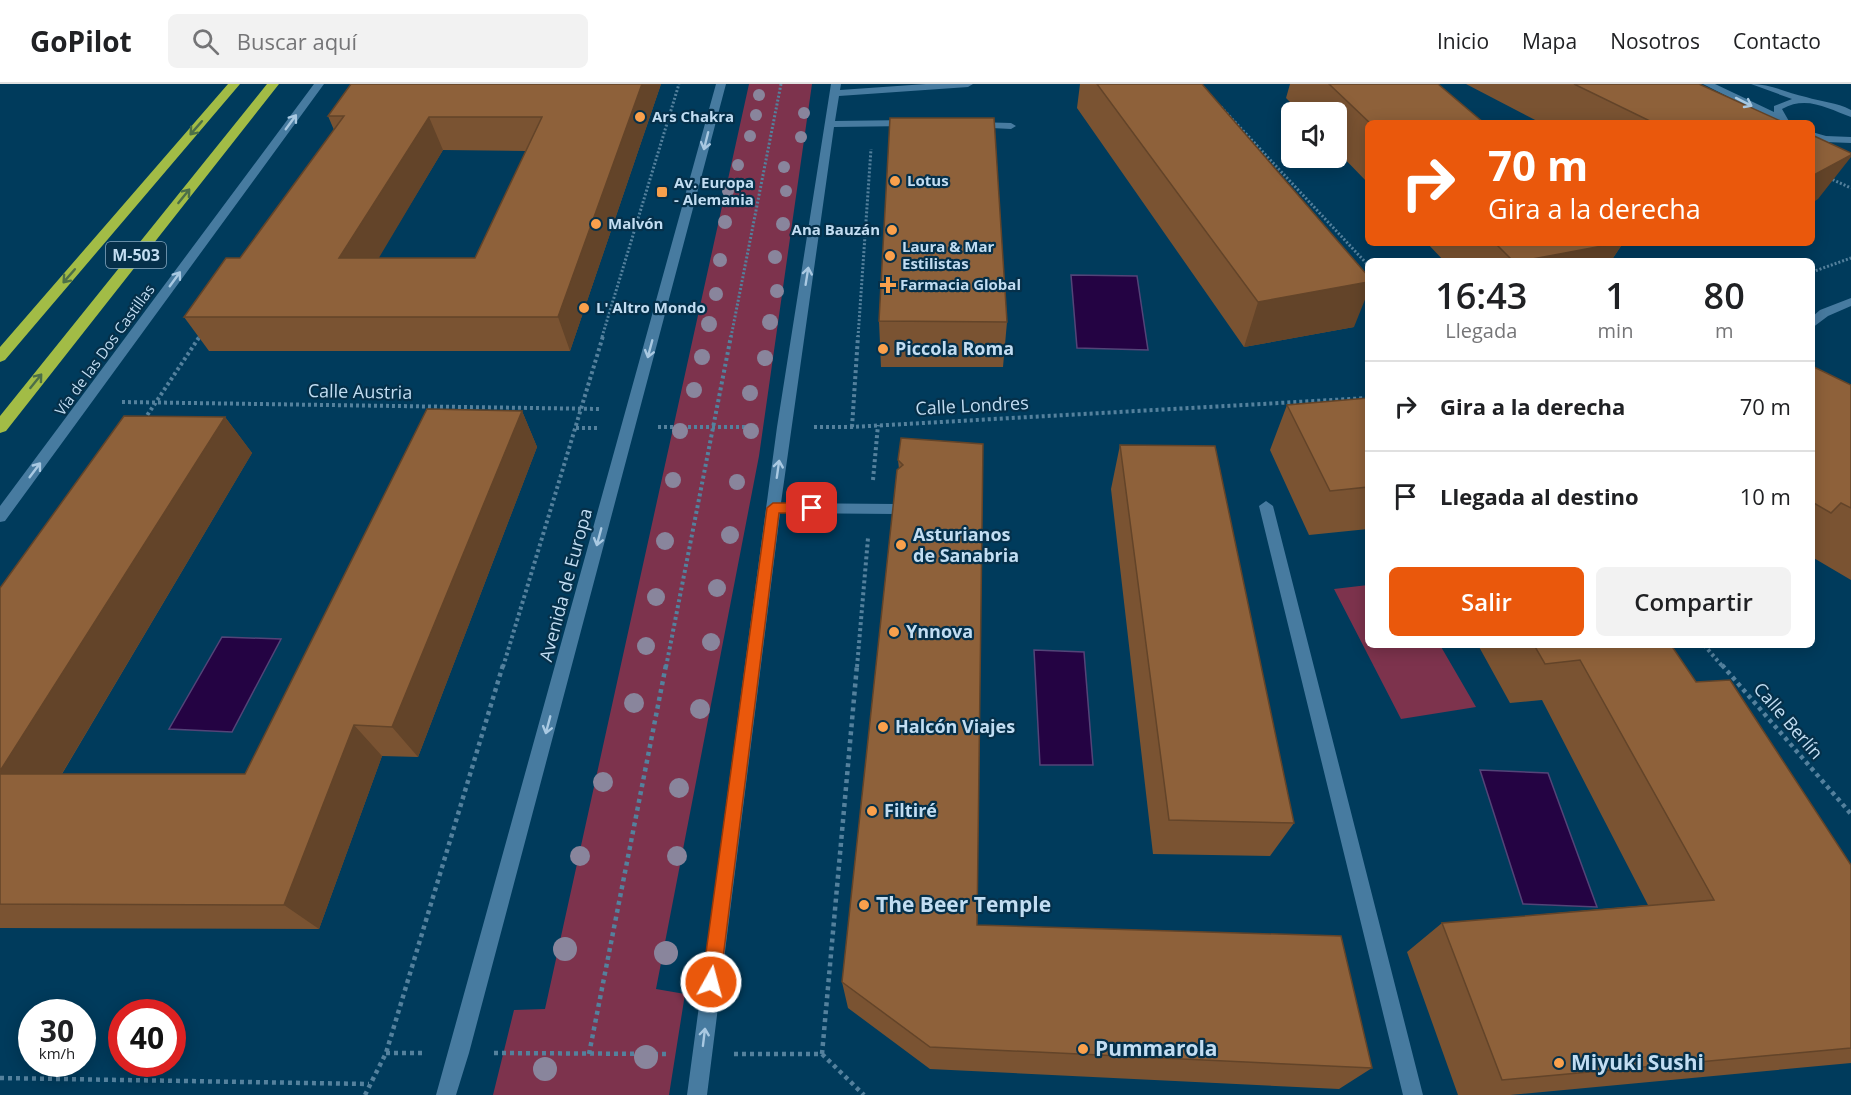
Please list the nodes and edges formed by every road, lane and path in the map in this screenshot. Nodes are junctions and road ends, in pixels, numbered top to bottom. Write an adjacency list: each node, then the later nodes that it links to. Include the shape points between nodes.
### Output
1 (234, 84): 34 (highway, M-503, one-way to 34)
2 (273, 84): 42 (highway, M-503, one-way to 2)
3 (319, 84): 36 (street, Vía de las Dos Castillas, one-way to 3)
4 (679, 84): 38 (path)
5 (721, 84): 39 (street, Avenida de Europa, one-way to 39)
6 (781, 84): 43 (path)
7 (968, 84): 10 (street)
8 (1708, 84): 15 (street, one-way to 15)
9 (1756, 84): 11 (street)
10 (835, 88): 17 (street)
11 (1806, 100): 13 (street); 16 (street, via 1787,102 1778,108)
12 (1216, 101): 29 (path)
13 (1846, 106): 14 (street)
14 (1851, 114)
15 (1782, 120)
16 (1784, 120)
17 (831, 124): 18 (street); 44 (street, one-way to 17)
18 (873, 124): 19 (street); 45 (path)
19 (922, 124)
20 (966, 125): 21 (street)
21 (1011, 126)
22 (1815, 136): 23 (street)
23 (1825, 139): 24 (street); 25 (street)
24 (1851, 140)
25 (1851, 149)
26 (1822, 174): 27 (path)
27 (1851, 188)
28 (1851, 258): 30 (path)
29 (1365, 262)
30 (1815, 271)
31 (1851, 302): 32 (street, via 1824,313)
32 (1815, 321)
33 (202, 333): 37 (path)
34 (0, 357)
35 (1365, 398): 41 (path, Calle Londres)
36 (86, 402): 37 (path, Calle Austria); 52 (street, Vía de las Dos Castillas, one-way to 36)
37 (155, 403): 38 (path, Calle Austria); 40 (path)
38 (582, 409): 39 (path, Calle Austria); 46 (path)
39 (633, 409): 47 (street, Avenida de Europa)
40 (141, 423)
41 (878, 425): 45 (path, Calle Londres); 50 (path)
42 (0, 427)
43 (713, 427): 44 (path, Calle Londres); 47 (path, Calle Londres); 57 (path)
44 (784, 427): 45 (path, Calle Londres); 49 (street, one-way to 44)
45 (852, 427)
46 (576, 428): 47 (path, Calle Londres); 55 (path)
47 (628, 428): 56 (street, Avenida de Europa, one-way to 56)
48 (1266, 506): 66 (street)
49 (773, 508): 50 (street); 58 (street, one-way to 49)
50 (871, 508): 51 (street); 59 (path)
51 (894, 509)
52 (0, 517)
53 (1707, 648): 54 (path, Calle Berlín)
54 (1851, 814)
55 (386, 1053): 56 (path); 61 (path)
56 (459, 1053): 57 (path); 63 (street, Avenida de Europa)
57 (589, 1053): 58 (path)
58 (702, 1054): 59 (path); 64 (street)
59 (822, 1054): 65 (path)
60 (0, 1078): 61 (path)
61 (369, 1084): 62 (path)
62 (365, 1095)
63 (446, 1095)
64 (697, 1095)
65 (864, 1095)
66 (1413, 1095)

